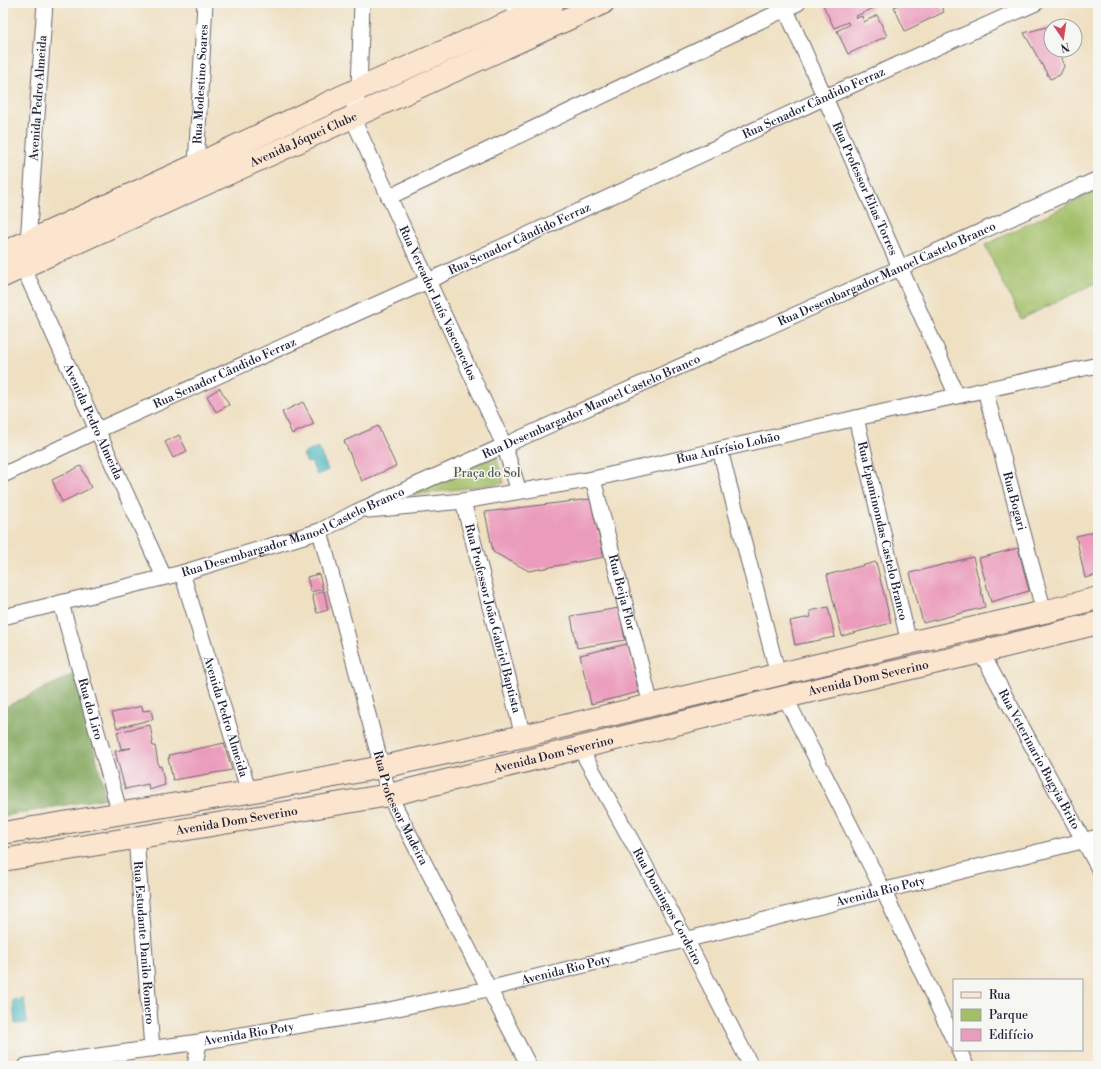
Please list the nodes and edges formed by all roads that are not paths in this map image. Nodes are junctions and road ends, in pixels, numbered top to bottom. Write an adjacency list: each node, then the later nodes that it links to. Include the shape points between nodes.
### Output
1 (45, 3): 15 (street, Avenida Pedro Almeida)
2 (205, 3): 12 (street, Rua Modestino Soares)
3 (362, 3): 9 (street)
4 (553, 3): 8 (main road, Avenida Jóquei Clube)
5 (603, 3): 11 (main road, Avenida Jóquei Clube)
6 (1036, 3): 10 (street, Rua Senador Cândido Ferraz)
7 (789, 5): 10 (street, Rua Professor Elias Torres); 14 (street)
8 (516, 11): 9 (main road, Avenida Jóquei Clube)
9 (359, 88): 11 (street); 12 (main road, Avenida Jóquei Clube)
10 (824, 97): 18 (street, Rua Professor Elias Torres); 20 (street, Rua Senador Cândido Ferraz)
11 (352, 117): 14 (street, Rua Vereador Luís Vasconcelos); 17 (main road, Avenida Jóquei Clube)
12 (196, 165): 15 (main road, Avenida Jóquei Clube)
13 (1098, 179): 18 (street, Rua Desembargador Manoel Castelo Branco)
14 (389, 197): 20 (street, Rua Vereador Luís Vasconcelos)
15 (28, 242): 16 (main road, Avenida Jóquei Clube); 17 (street, Avenida Pedro Almeida)
16 (3, 253)
17 (23, 267): 19 (main road, Avenida Jóquei Clube); 25 (street, Avenida Pedro Almeida)
18 (900, 267): 23 (street, Rua Professor Elias Torres); 26 (street, Rua Desembargador Manoel Castelo Branco)
19 (3, 276)
20 (428, 281): 25 (street, Rua Senador Cândido Ferraz); 26 (street, Rua Vereador Luís Vasconcelos)
21 (1098, 365): 22 (street, Rua Anfrísio Lobão)
22 (985, 390): 23 (street, Rua Anfrísio Lobão); 38 (street, Rua Bogari)
23 (957, 396): 24 (street, Rua Anfrísio Lobão)
24 (856, 418): 27 (street, Rua Anfrísio Lobão); 41 (street, Rua Epaminondas Castelo Branco)
25 (98, 430): 28 (street, Rua Senador Cândido Ferraz); 35 (street, Avenida Pedro Almeida)
26 (504, 445): 30 (street, Rua Vereador Luís Vasconcelos); 32 (street, Rua Desembargador Manoel Castelo Branco)
27 (720, 450): 29 (street, Rua Anfrísio Lobão); 43 (street)
28 (3, 475)
29 (593, 479): 30 (street, Rua Anfrísio Lobão); 45 (street, Rua Beija Flor)
30 (519, 492): 31 (street, Rua Anfrísio Lobão)
31 (463, 501): 32 (street, Rua Anfrísio Lobão); 46 (street, Rua Professor João Gabriel Baptista)
32 (356, 512): 33 (street, Rua Desembargador Manoel Castelo Branco)
33 (320, 531): 34 (street, Rua Desembargador Manoel Castelo Branco); 48 (street, Rua Professor Madeira)
34 (182, 573): 35 (street, Rua Desembargador Manoel Castelo Branco); 49 (street, Avenida Pedro Almeida)
35 (164, 577): 37 (street, Rua Desembargador Manoel Castelo Branco)
36 (1098, 598): 38 (main road, Avenida Dom Severino)
37 (61, 604): 39 (street, Rua Desembargador Manoel Castelo Branco); 51 (street, Rua do Liro)
38 (1044, 612): 41 (main road, Avenida Dom Severino)
39 (3, 617)
40 (1098, 623): 42 (main road, Avenida Dom Severino)
41 (909, 643): 43 (main road, Avenida Dom Severino)
42 (982, 652): 44 (main road, Avenida Dom Severino); 55 (street, Rua Veterinario Bugyia Brito)
43 (778, 675): 45 (main road, Avenida Dom Severino)
44 (785, 697): 47 (main road, Avenida Dom Severino); 58 (street)
45 (651, 705): 46 (main road, Avenida Dom Severino)
46 (523, 736): 48 (main road, Avenida Dom Severino)
47 (580, 748): 50 (main road, Avenida Dom Severino); 59 (street, Rua Domingos Cordeiro)
48 (382, 767): 49 (main road, Avenida Dom Severino); 50 (street, Rua Professor Madeira)
49 (249, 792): 51 (main road, Avenida Dom Severino)
50 (389, 795): 54 (main road, Avenida Dom Severino); 60 (street, Rua Professor Madeira)
51 (120, 814): 52 (main road, Avenida Dom Severino)
52 (3, 833)
53 (1098, 836): 55 (street, Avenida Rio Poty)
54 (136, 837): 56 (main road, Avenida Dom Severino); 63 (street, Rua Estudante Danilo Romero)
55 (1082, 840): 57 (street, Rua Veterinario Bugyia Brito); 58 (street, Avenida Rio Poty)
56 (3, 860)
57 (1098, 867)
58 (883, 890): 59 (street, Avenida Rio Poty); 61 (street)
59 (686, 939): 60 (street, Avenida Rio Poty); 68 (street, Rua Domingos Cordeiro)
60 (488, 989): 62 (street, Avenida Rio Poty, via 379,1012); 67 (street, Rua Professor Madeira)
61 (953, 1038)
62 (199, 1042): 63 (street, Avenida Rio Poty); 66 (street)
63 (152, 1049): 65 (street, Avenida Rio Poty)
64 (959, 1051): 69 (street)
65 (26, 1066)
66 (195, 1066)
67 (529, 1066)
68 (751, 1066)
69 (966, 1066)

